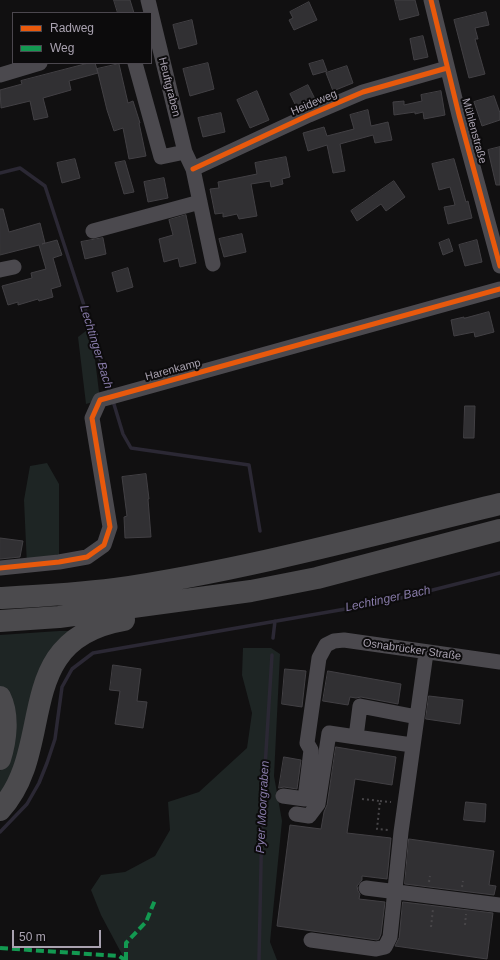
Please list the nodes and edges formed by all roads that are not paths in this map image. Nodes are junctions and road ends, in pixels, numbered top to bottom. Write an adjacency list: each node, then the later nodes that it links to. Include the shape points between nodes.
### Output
1 (148, 0): 3 (street, Heuftgraben)
2 (431, 0): 7 (street, Mühlenstraße)
3 (150, 12)
4 (153, 28): 9 (street, Heuftgraben)
5 (37, 64): 8 (street)
6 (135, 64): 9 (street, via 161,157)
7 (447, 68): 10 (street, Heideweg, via 363,92); 14 (street, Mühlenstraße)
8 (0, 75)
9 (185, 152): 10 (street, Heuftgraben)
10 (193, 169): 11 (street, Heuftgraben)
11 (200, 202): 12 (street); 13 (street, Heuftgraben)
12 (93, 231)
13 (213, 264)
14 (500, 266)
15 (500, 289): 18 (street, Harenkamp, via 100,400 92,418 110,527 104,545 87,557)
16 (500, 504): 20 (highway, via 265,562 191,576 115,589)
17 (500, 530): 19 (highway, via 317,578)
18 (0, 568)
19 (251, 591): 21 (highway, via 59,617); 30 (highway, via 235,601 101,625 85,632 69,644 56,659 47,678 26,762 16,785)
20 (0, 598)
21 (0, 621)
22 (426, 652): 23 (street, Osnabrücker Straße); 25 (street); 29 (street, Osnabrücker Straße, via 344,640 326,645 319,658 309,728 307,743 311,750 305,799)
23 (500, 662)
24 (0, 697): 28 (highway, via 5,722 4,746)
25 (417, 717): 26 (street, via 360,706); 27 (street)
26 (356, 737): 27 (street); 31 (street, via 329,733 318,804 309,816)
27 (412, 745): 33 (street)
28 (0, 759)
29 (283, 796)
30 (0, 810)
31 (296, 814)
32 (366, 888): 33 (street)
33 (395, 891): 34 (street); 35 (street, via 390,938 385,947)
34 (500, 905)
35 (311, 940)

